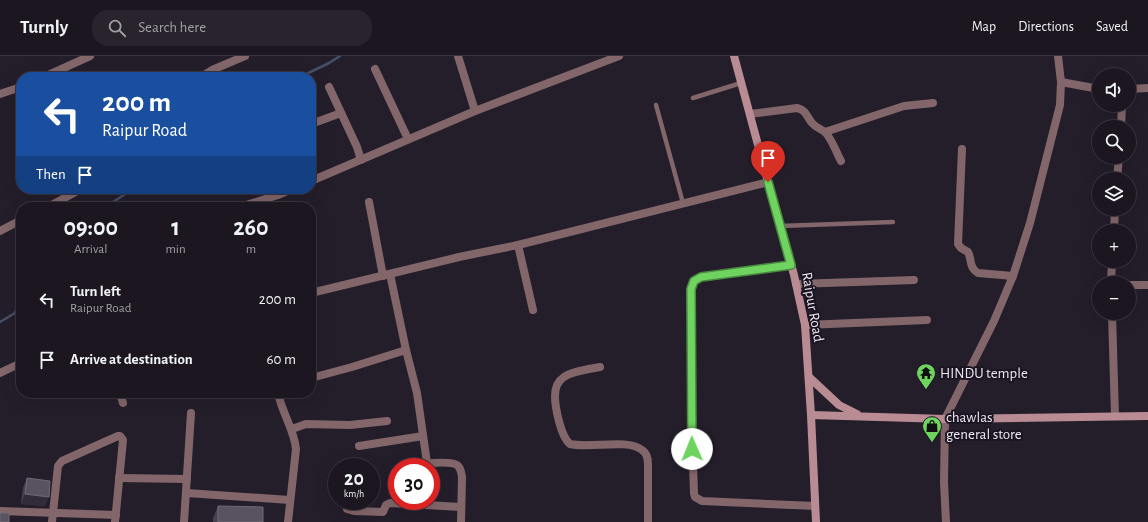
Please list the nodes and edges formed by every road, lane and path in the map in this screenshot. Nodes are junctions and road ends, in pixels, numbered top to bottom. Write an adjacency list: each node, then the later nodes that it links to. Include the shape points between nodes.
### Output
1 (90, 56): 8 (street)
2 (245, 56): 9 (street)
3 (458, 56): 21 (street)
4 (619, 56): 21 (street)
5 (734, 56): 11 (main road, Raipur Road)
6 (1058, 56): 10 (street)
7 (375, 69): 26 (street)
8 (55, 72)
9 (209, 72)
10 (1061, 82): 13 (street); 45 (street, via 1060,105 1030,223)
11 (741, 83): 18 (lane); 23 (main road, Raipur Road)
12 (329, 87): 22 (street)
13 (1092, 88)
14 (1148, 88): 16 (street)
15 (16, 89): 17 (street)
16 (1136, 89)
17 (0, 94)
18 (693, 98)
19 (933, 103): 25 (street, via 897,108)
20 (656, 105): 37 (lane)
21 (475, 111): 26 (street)
22 (341, 113): 24 (street); 28 (street, via 358,147)
23 (750, 114): 25 (street, via 802,109 815,127); 31 (main road, Raipur Road)
24 (316, 122)
25 (825, 132): 29 (street)
26 (408, 139): 28 (street)
27 (962, 150): 45 (street, via 958,244 968,252 971,266 978,273)
28 (361, 160): 30 (street)
29 (841, 161)
30 (316, 179)
31 (768, 182): 37 (street); 40 (main road, Raipur Road)
32 (73, 194): 34 (street)
33 (280, 194): 35 (street)
34 (57, 202)
35 (256, 202)
36 (369, 202): 44 (street)
37 (683, 203): 42 (street)
38 (893, 222): 40 (lane)
39 (16, 223): 41 (street)
40 (780, 226): 43 (main road, Raipur Road)
41 (0, 231)
42 (518, 245): 44 (street); 51 (street)
43 (791, 265): 47 (main road, Raipur Road); 80 (street, via 701,277 694,281 691,289 694,493 698,499 709,501)
44 (386, 275): 50 (street); 55 (street)
45 (1013, 276): 69 (street, via 994,321)
46 (914, 280): 47 (street)
47 (796, 284): 54 (main road, Raipur Road)
48 (1136, 285): 49 (street)
49 (1148, 285)
50 (316, 292)
51 (533, 310)
52 (927, 320): 54 (street)
53 (1112, 320): 67 (street)
54 (805, 325): 60 (main road, Raipur Road)
55 (406, 350): 59 (street); 72 (street, via 417,393)
56 (16, 365): 58 (street)
57 (600, 367): 90 (street, via 564,376 557,385 555,396 561,430 570,444 624,445 643,450 648,459)
58 (0, 373)
59 (316, 377)
60 (809, 377): 65 (main road, Raipur Road); 66 (main road, via 839,405)
61 (122, 398): 63 (street)
62 (279, 398): 71 (street)
63 (123, 403)
64 (191, 412): 77 (street)
65 (811, 415): 66 (main road); 80 (main road, Raipur Road)
66 (859, 416): 69 (main road)
67 (1115, 416): 68 (main road); 69 (main road)
68 (1148, 416)
69 (945, 419): 92 (street)
70 (387, 421): 71 (street, via 350,425 306,424)
71 (292, 429): 79 (street, via 296,449)
72 (423, 436): 73 (street); 74 (street)
73 (359, 446)
74 (426, 458)
75 (440, 464): 81 (street, via 454,463 461,471)
76 (119, 478): 77 (street); 84 (street, via 123,440 120,436 69,456 58,466); 85 (street)
77 (187, 479): 78 (street)
78 (187, 493): 79 (street); 87 (street)
79 (290, 500): 88 (street)
80 (815, 506): 91 (main road, Raipur Road)
81 (461, 507): 82 (street, via 390,503 386,504 383,512); 89 (street)
82 (350, 510)
83 (0, 511): 84 (street)
84 (54, 512): 85 (street); 86 (street)
85 (116, 518)
86 (52, 522)
87 (184, 522)
88 (288, 522)
89 (461, 522)
90 (648, 522)
91 (816, 522)
92 (946, 522)

